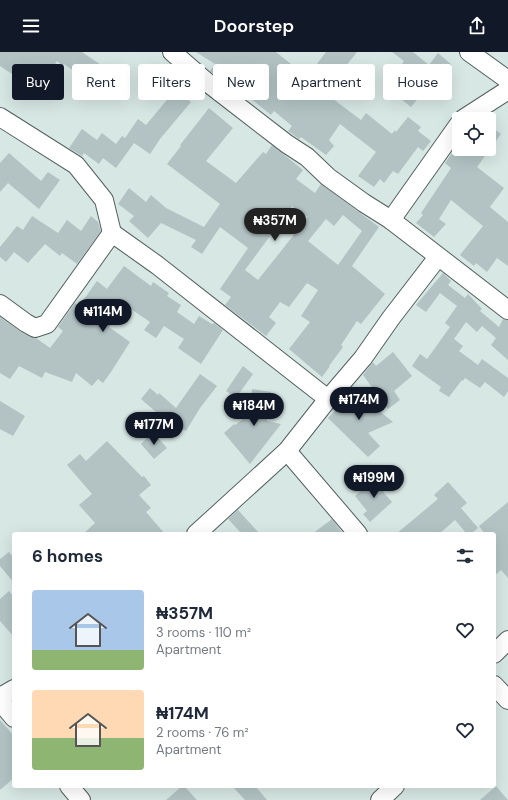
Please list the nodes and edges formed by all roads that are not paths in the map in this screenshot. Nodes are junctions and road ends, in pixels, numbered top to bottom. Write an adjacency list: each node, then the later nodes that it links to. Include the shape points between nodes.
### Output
1 (172, 52): 8 (street, via 208,83 307,157 328,177)
2 (469, 52): 3 (street)
3 (508, 80)
4 (508, 90): 5 (street)
5 (474, 112)
6 (0, 117): 9 (street, via 76,165 104,200)
7 (452, 134): 8 (street)
8 (391, 220): 10 (street)
9 (112, 233): 11 (street, via 47,324 35,328); 13 (street, via 157,265)
10 (438, 257): 12 (street); 13 (street, via 363,358)
11 (0, 304)
12 (508, 310)
13 (328, 399): 14 (street)
14 (287, 451): 15 (street); 16 (street)
15 (198, 532)
16 (356, 532)
17 (508, 640): 18 (street)
18 (496, 652)
19 (12, 691): 20 (street)
20 (0, 697)
21 (0, 701): 22 (street)
22 (12, 716)
23 (71, 788): 25 (street)
24 (393, 788): 26 (street)
25 (80, 800)
26 (380, 800)

